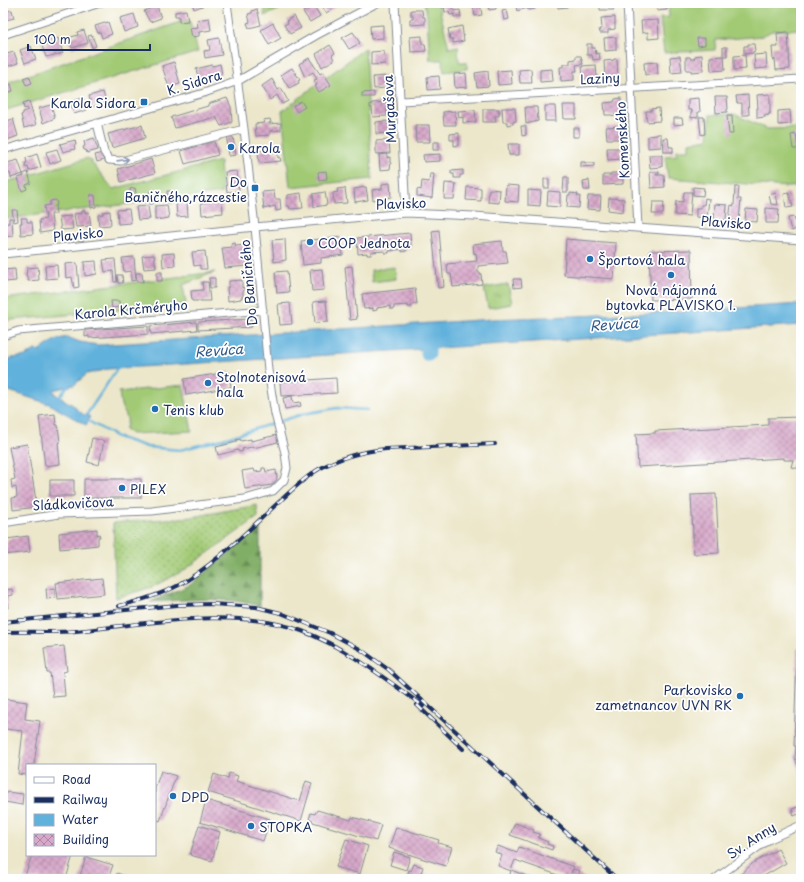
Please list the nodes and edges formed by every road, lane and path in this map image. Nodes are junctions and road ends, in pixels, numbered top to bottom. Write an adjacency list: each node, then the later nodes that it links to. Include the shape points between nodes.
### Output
1 (100, 3): 6 (street)
2 (227, 3): 8 (street, Do Baničného)
3 (377, 3): 8 (street, K. Sidora)
4 (395, 3): 10 (street, Murgašova)
5 (627, 3): 9 (street, Komenského)
6 (3, 35)
7 (801, 79): 9 (street, Laziny)
8 (238, 81): 11 (street, K. Sidora); 12 (street, Do Baničného)
9 (632, 88): 10 (street, Laziny); 16 (street, Komenského)
10 (401, 101): 14 (street, Murgašova)
11 (97, 123): 12 (street, one-way to 12, via 104,152 109,160 121,161); 13 (street, K. Sidora)
12 (244, 129): 15 (street, Do Baničného)
13 (3, 150)
14 (406, 213): 15 (street, Plavisko); 16 (street, Plavisko)
15 (255, 227): 18 (street, Plavisko); 19 (street, Do Baničného)
16 (638, 228): 17 (street, Plavisko)
17 (801, 240)
18 (3, 254)
19 (263, 310): 20 (street, Karola Krčméryho, via 18,331); 21 (street, Do Baničného, via 275,414 285,453 287,474 274,491)
20 (3, 336)
21 (264, 495): 22 (street, Sládkovičova, via 152,511 59,514)
22 (3, 523)
23 (801, 825): 24 (street, Sv. Anny, via 768,840)
24 (715, 879)

